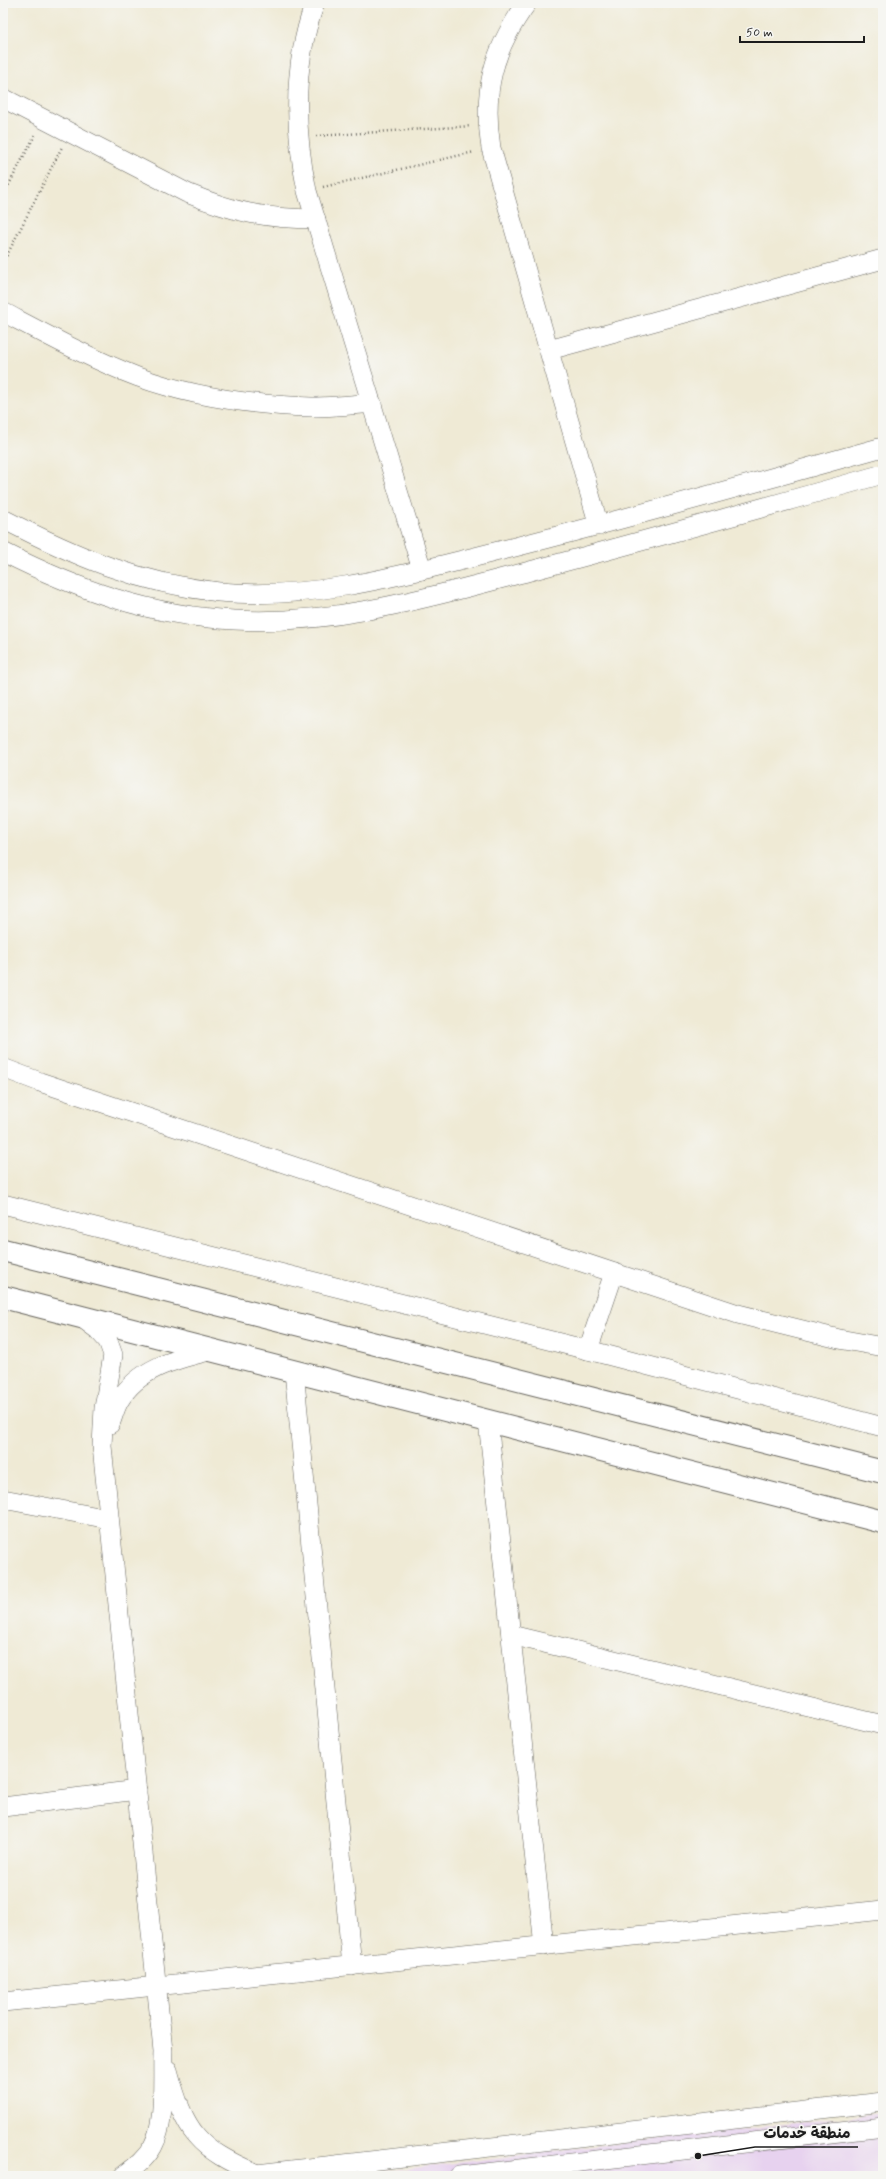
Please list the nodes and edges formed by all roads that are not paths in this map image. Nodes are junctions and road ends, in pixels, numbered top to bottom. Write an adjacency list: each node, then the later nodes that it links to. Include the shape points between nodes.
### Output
1 (315, 3): 4 (street, via 301,54 297,96 298,138 307,191)
2 (527, 3): 7 (street, via 505,36 496,57 487,102 487,125 491,148)
3 (3, 98): 4 (street, via 187,193 217,205 248,214 281,219)
4 (316, 219): 8 (street)
5 (883, 259): 7 (street)
6 (3, 312): 8 (street, via 90,357 138,377 195,393 253,403 312,407)
7 (549, 350): 12 (street)
8 (372, 404): 14 (street)
9 (883, 447): 12 (street)
10 (883, 474): 13 (street, via 656,538 430,597 321,617 277,621 190,616 148,608 106,597 65,582)
11 (3, 519): 14 (street, via 80,557 126,573 172,585 219,592 315,592)
12 (599, 526): 14 (street)
13 (3, 552)
14 (422, 570)
15 (3, 1068): 18 (street, via 47,1085)
16 (3, 1204): 23 (street)
17 (3, 1250): 28 (street)
18 (614, 1273): 21 (street, via 738,1314); 23 (street)
19 (3, 1297): 20 (street)
20 (78, 1315): 22 (street); 27 (street, via 108,1341 113,1355 104,1408)
21 (883, 1347)
22 (213, 1350): 24 (street); 27 (street, via 166,1362 147,1372 131,1385 118,1402)
23 (588, 1350): 26 (street)
24 (294, 1371): 25 (street); 38 (street)
25 (488, 1421): 31 (street); 32 (street)
26 (883, 1427)
27 (102, 1446): 30 (street)
28 (883, 1472)
29 (3, 1499): 30 (street)
30 (109, 1519): 34 (street)
31 (883, 1522)
32 (511, 1635): 33 (street); 37 (street)
33 (883, 1725)
34 (136, 1790): 35 (street); 39 (street)
35 (3, 1807)
36 (883, 1910): 37 (street)
37 (544, 1946): 38 (street)
38 (352, 1966): 39 (street)
39 (156, 1986): 40 (street); 41 (street)
40 (3, 2002)
41 (163, 2051): 46 (street, via 177,2104 189,2128 206,2147 228,2161); 47 (street, via 160,2123 154,2145 140,2164)
42 (883, 2102): 44 (street)
43 (883, 2127): 45 (street)
44 (636, 2131): 45 (street); 46 (street)
45 (640, 2154): 49 (street)
46 (258, 2174): 48 (street)
47 (123, 2176)
48 (238, 2176)
49 (459, 2176)

